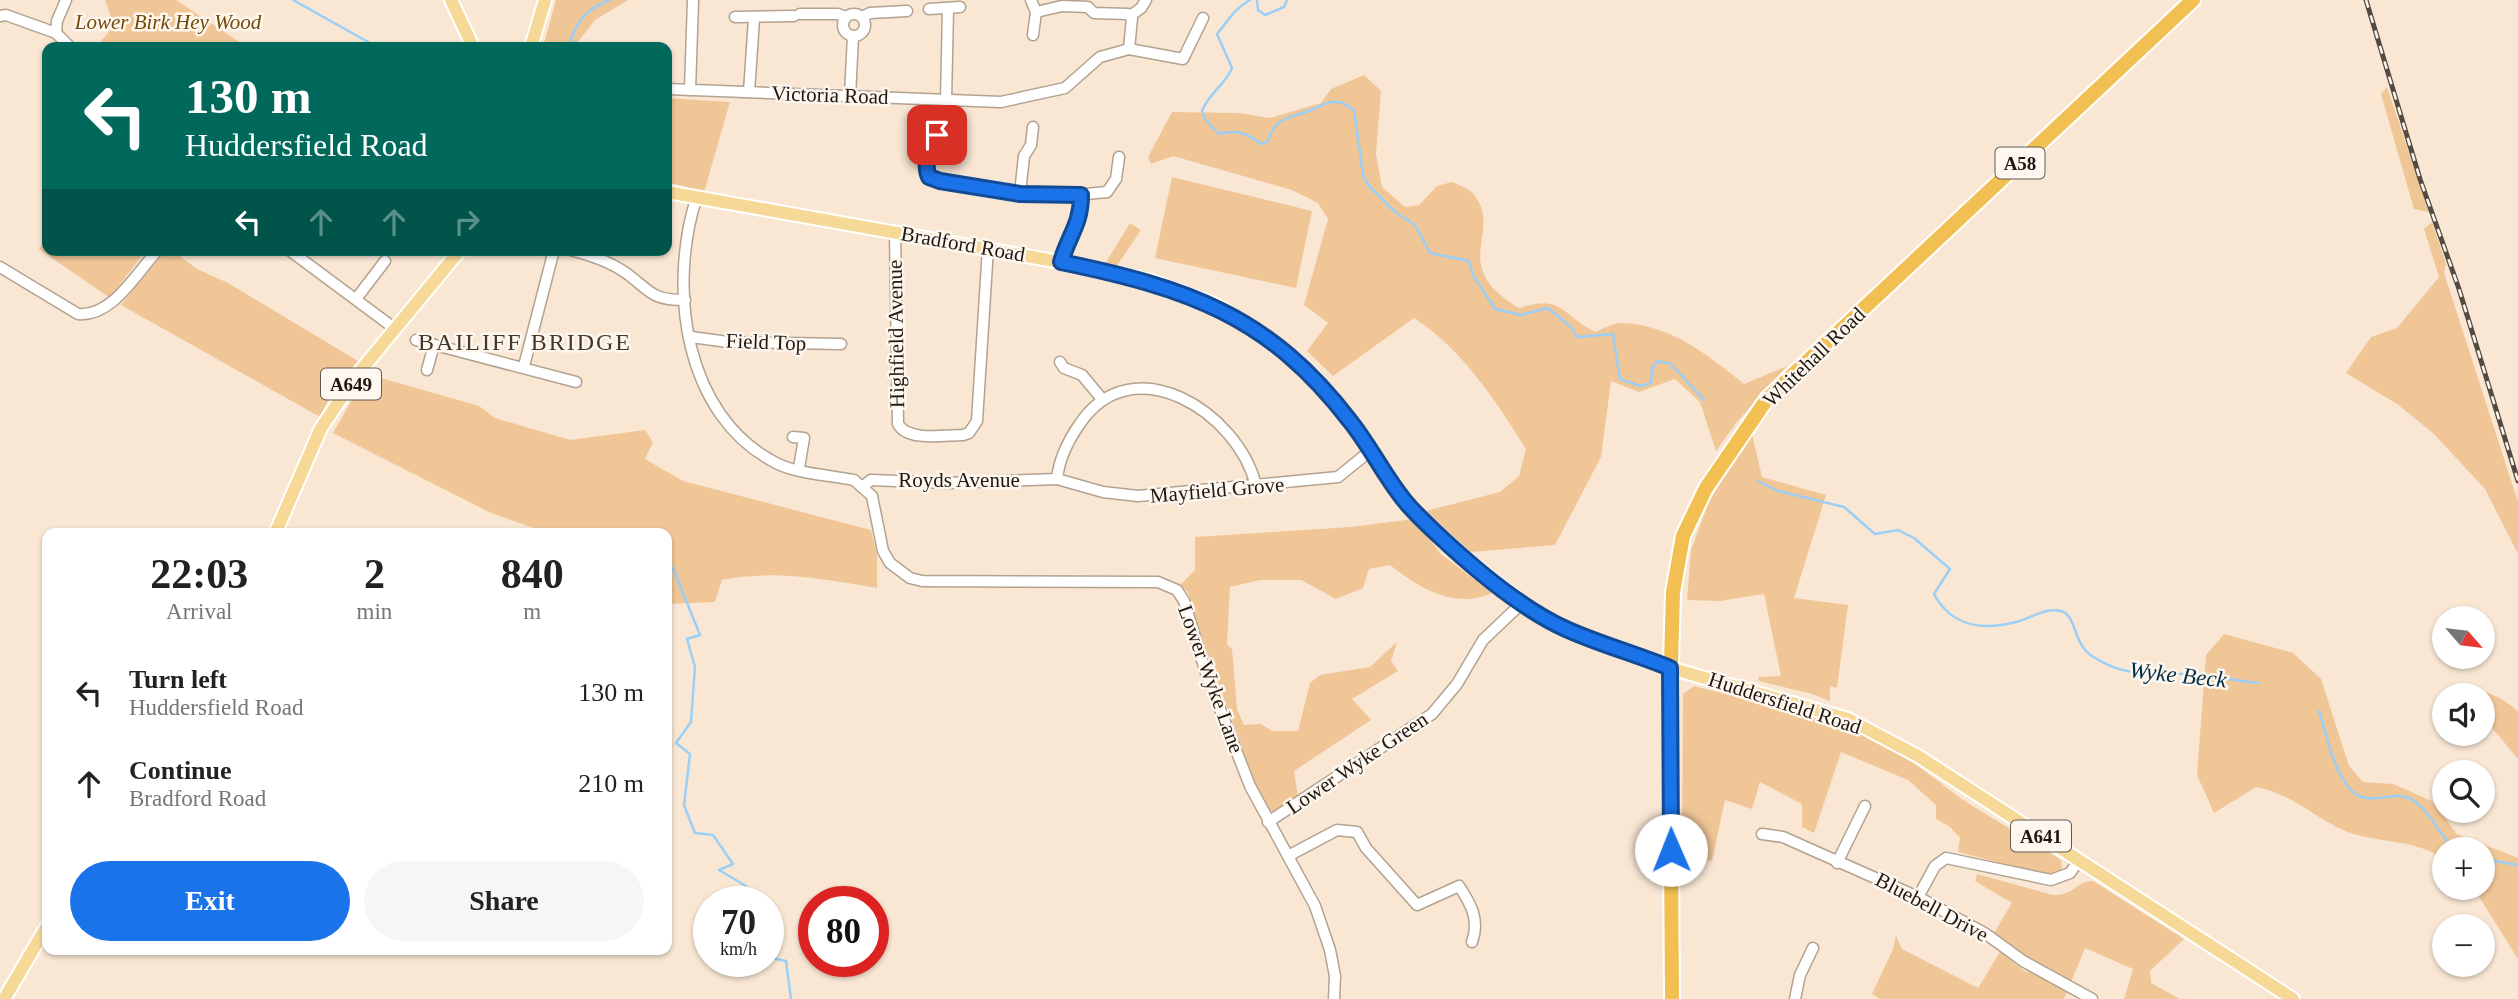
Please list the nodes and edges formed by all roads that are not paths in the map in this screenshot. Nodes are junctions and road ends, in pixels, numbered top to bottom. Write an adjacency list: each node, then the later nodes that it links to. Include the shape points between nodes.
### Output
1 (66, 0): 20 (street)
2 (451, 0): 24 (main road)
3 (693, 0): 28 (street)
4 (1031, 0): 12 (street)
5 (1146, 0): 14 (street)
6 (2193, 0): 70 (highway, Whitehall Road / A58, via 1767,399 1713,477 1683,536 1673,592)
7 (541, 2): 25 (main road)
8 (960, 6): 10 (street)
9 (929, 9): 10 (street)
10 (948, 9): 31 (street)
11 (907, 11): 16 (street)
12 (1036, 12): 14 (street, via 1088,7 1094,13); 21 (street)
13 (0, 16): 20 (street)
14 (1130, 16): 26 (street)
15 (846, 17): 16 (street); 19 (street); 22 (street, via 843,27)
16 (862, 17): 22 (street, via 864,30)
17 (735, 18): 19 (street)
18 (1203, 18): 26 (street, Victoria Road, via 1183,59)
19 (754, 19): 29 (street)
20 (56, 33): 23 (street)
21 (1033, 35)
22 (853, 36): 30 (street)
23 (65, 42)
24 (471, 42)
25 (532, 42)
26 (1129, 49): 31 (street, Victoria Road, via 1100,57 1065,88 1001,102)
27 (672, 89): 28 (street, Victoria Road)
28 (690, 90): 29 (street, Victoria Road)
29 (749, 92): 30 (street, Victoria Road)
30 (850, 96): 31 (street, Victoria Road)
31 (946, 100)
32 (1033, 127): 36 (street)
33 (937, 135): 36 (street, via 925,170 929,177)
34 (1119, 157): 37 (street, via 1113,187)
35 (672, 193): 38 (main road, Bradford Road / A641)
36 (1020, 194): 37 (street)
37 (1081, 195): 47 (street, via 1079,224 1067,239)
38 (696, 199): 39 (main road, Bradford Road / A641); 50 (street, via 690,218)
39 (895, 232): 40 (main road, Bradford Road / A641); 40 (street, Highfield Avenue, via 898,424 914,434 963,435 974,428)
40 (988, 248): 47 (main road, Bradford Road / A641)
41 (154, 256): 48 (street, via 112,304 93,315 78,314)
42 (297, 256): 49 (street)
43 (455, 256): 51 (main road, A649)
44 (552, 256): 57 (street)
45 (588, 256): 50 (street, via 626,273 651,295)
46 (385, 261): 49 (street)
47 (1061, 262): 62 (main road, Bradford Road / A641, via 1151,281 1216,306 1269,339 1314,377)
48 (0, 267)
49 (356, 299): 51 (street)
50 (685, 300): 52 (street)
51 (394, 328): 68 (main road, A649, via 321,428)
52 (691, 337): 54 (street, Field Top); 63 (street, via 702,384 727,426 778,464)
53 (415, 340): 55 (street)
54 (841, 344)
55 (434, 345): 57 (street); 58 (street)
56 (1060, 362): 60 (street, via 1082,375)
57 (524, 366): 59 (street)
58 (427, 370)
59 (576, 382)
60 (1102, 399): 64 (street, via 1072,435 1058,464); 65 (street, via 1120,390 1149,386 1178,395 1230,436)
61 (803, 438): 63 (street)
62 (1370, 451): 65 (street, Mayfield Grove, via 1338,477); 67 (main road, Bradford Road / A641)
63 (799, 468): 66 (street, via 854,480)
64 (1057, 479): 65 (street, Mayfield Grove, via 1138,496); 66 (street, Royds Avenue, via 871,480)
65 (1256, 486)
66 (862, 487): 72 (street, Lower Wyke Lane, via 872,496 883,551 909,578 1158,582 1177,590 1250,786)
67 (1417, 513): 69 (main road, Huddersfield Road / A641)
68 (278, 528)
69 (1522, 603): 70 (main road, Huddersfield Road / A641, via 1565,629); 72 (street, Lower Wyke Green, via 1483,640 1457,684 1432,714)
70 (1670, 668): 75 (main road, Huddersfield Road / A641, via 1848,719 1919,756); 83 (highway, Whitehall Road / A58)
71 (1865, 806): 76 (street)
72 (1268, 822): 74 (street, Lower Wyke Lane)
73 (1762, 834): 76 (street, Bluebell Drive, via 1783,837)
74 (1288, 856): 79 (street, via 1337,830 1357,832 1417,905 1459,886 1473,906 1476,931); 82 (street, Lower Wyke Lane, via 1315,906 1330,950)
75 (2079, 860): 77 (street, via 2070,873 2051,880 1947,858 1935,866); 86 (main road, Huddersfield Road / A641)
76 (1838, 863): 77 (street, Bluebell Drive)
77 (1918, 897): 85 (street, Bluebell Drive)
78 (42, 934): 81 (main road)
79 (1472, 942)
80 (1813, 948): 84 (street)
81 (4, 999)
82 (1334, 999)
83 (1672, 999)
84 (1795, 999)
85 (2092, 999)
86 (2293, 999)

